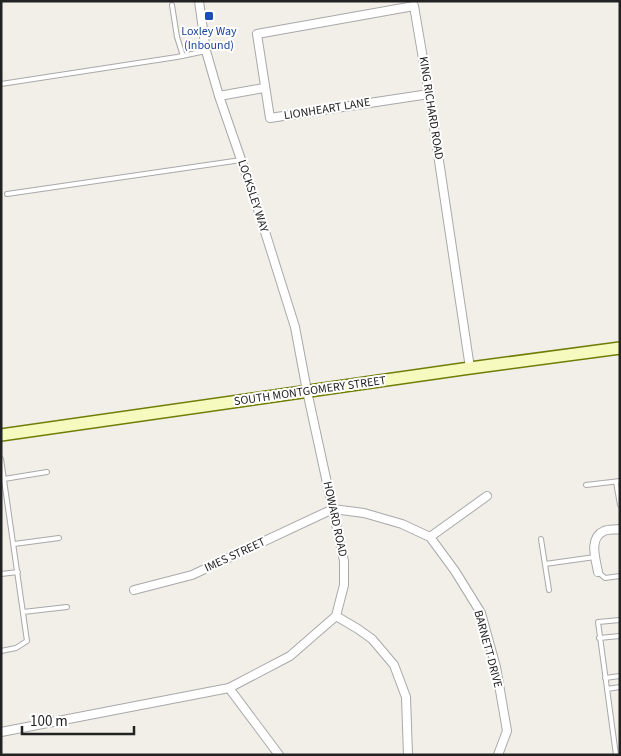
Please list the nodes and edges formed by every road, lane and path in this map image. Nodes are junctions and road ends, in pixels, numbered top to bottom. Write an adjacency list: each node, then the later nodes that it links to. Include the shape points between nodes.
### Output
1 (200, 1): 3 (street, LOCKSLEY WAY)
2 (172, 5): 4 (lane)
3 (206, 51): 4 (lane); 8 (street, LOCKSLEY WAY)
4 (183, 56): 5 (lane)
5 (1, 84)
6 (264, 88): 7 (street, LIONHEART LANE, via 270,118); 7 (street, KING RICHARD ROAD, via 257,34 414,6); 8 (street)
7 (429, 94): 12 (street, KING RICHARD ROAD)
8 (219, 96): 9 (street, LOCKSLEY WAY)
9 (241, 160): 10 (lane); 13 (street, LOCKSLEY WAY, via 296,327)
10 (7, 194)
11 (620, 348): 12 (street, SOUTH MONTGOMERY STREET)
12 (470, 368): 13 (street, SOUTH MONTGOMERY STREET)
13 (307, 391): 14 (street, SOUTH MONTGOMERY STREET); 22 (street, HOWARD ROAD)
14 (1, 435)
15 (1, 459): 17 (lane)
16 (47, 472): 17 (lane)
17 (4, 479): 27 (lane)
18 (618, 481): 19 (lane); 21 (lane)
19 (586, 486)
20 (487, 496): 24 (street)
21 (620, 505)
22 (333, 509): 24 (street, via 364,513); 34 (street, IMES STREET, via 192,575); 38 (street, HOWARD ROAD, via 344,561 344,585)
23 (620, 529): 28 (street, via 599,535 594,543)
24 (430, 537): 51 (street, BARNETT DRIVE, via 481,613 496,667 507,731)
25 (59, 538): 27 (lane)
26 (541, 539): 29 (lane)
27 (14, 544): 30 (lane)
28 (595, 556): 29 (lane); 31 (street)
29 (545, 564): 35 (lane)
30 (18, 572): 32 (lane); 37 (lane)
31 (598, 572): 33 (lane, via 605,578)
32 (1, 574)
33 (620, 576)
34 (134, 590)
35 (549, 590)
36 (67, 607): 37 (lane)
37 (24, 612): 42 (lane, via 28,640 16,648)
38 (336, 616): 46 (street, via 290,656); 50 (street, via 372,639 394,664 406,697)
39 (620, 620): 41 (lane, via 598,622)
40 (620, 636): 41 (lane)
41 (600, 638): 44 (lane)
42 (1, 651)
43 (620, 676): 44 (lane)
44 (605, 678): 47 (lane)
45 (620, 687): 47 (lane)
46 (229, 688): 48 (street); 49 (street)
47 (607, 689): 52 (lane)
48 (1, 732)
49 (279, 755)
50 (408, 755)
51 (498, 755)
52 (616, 755)

